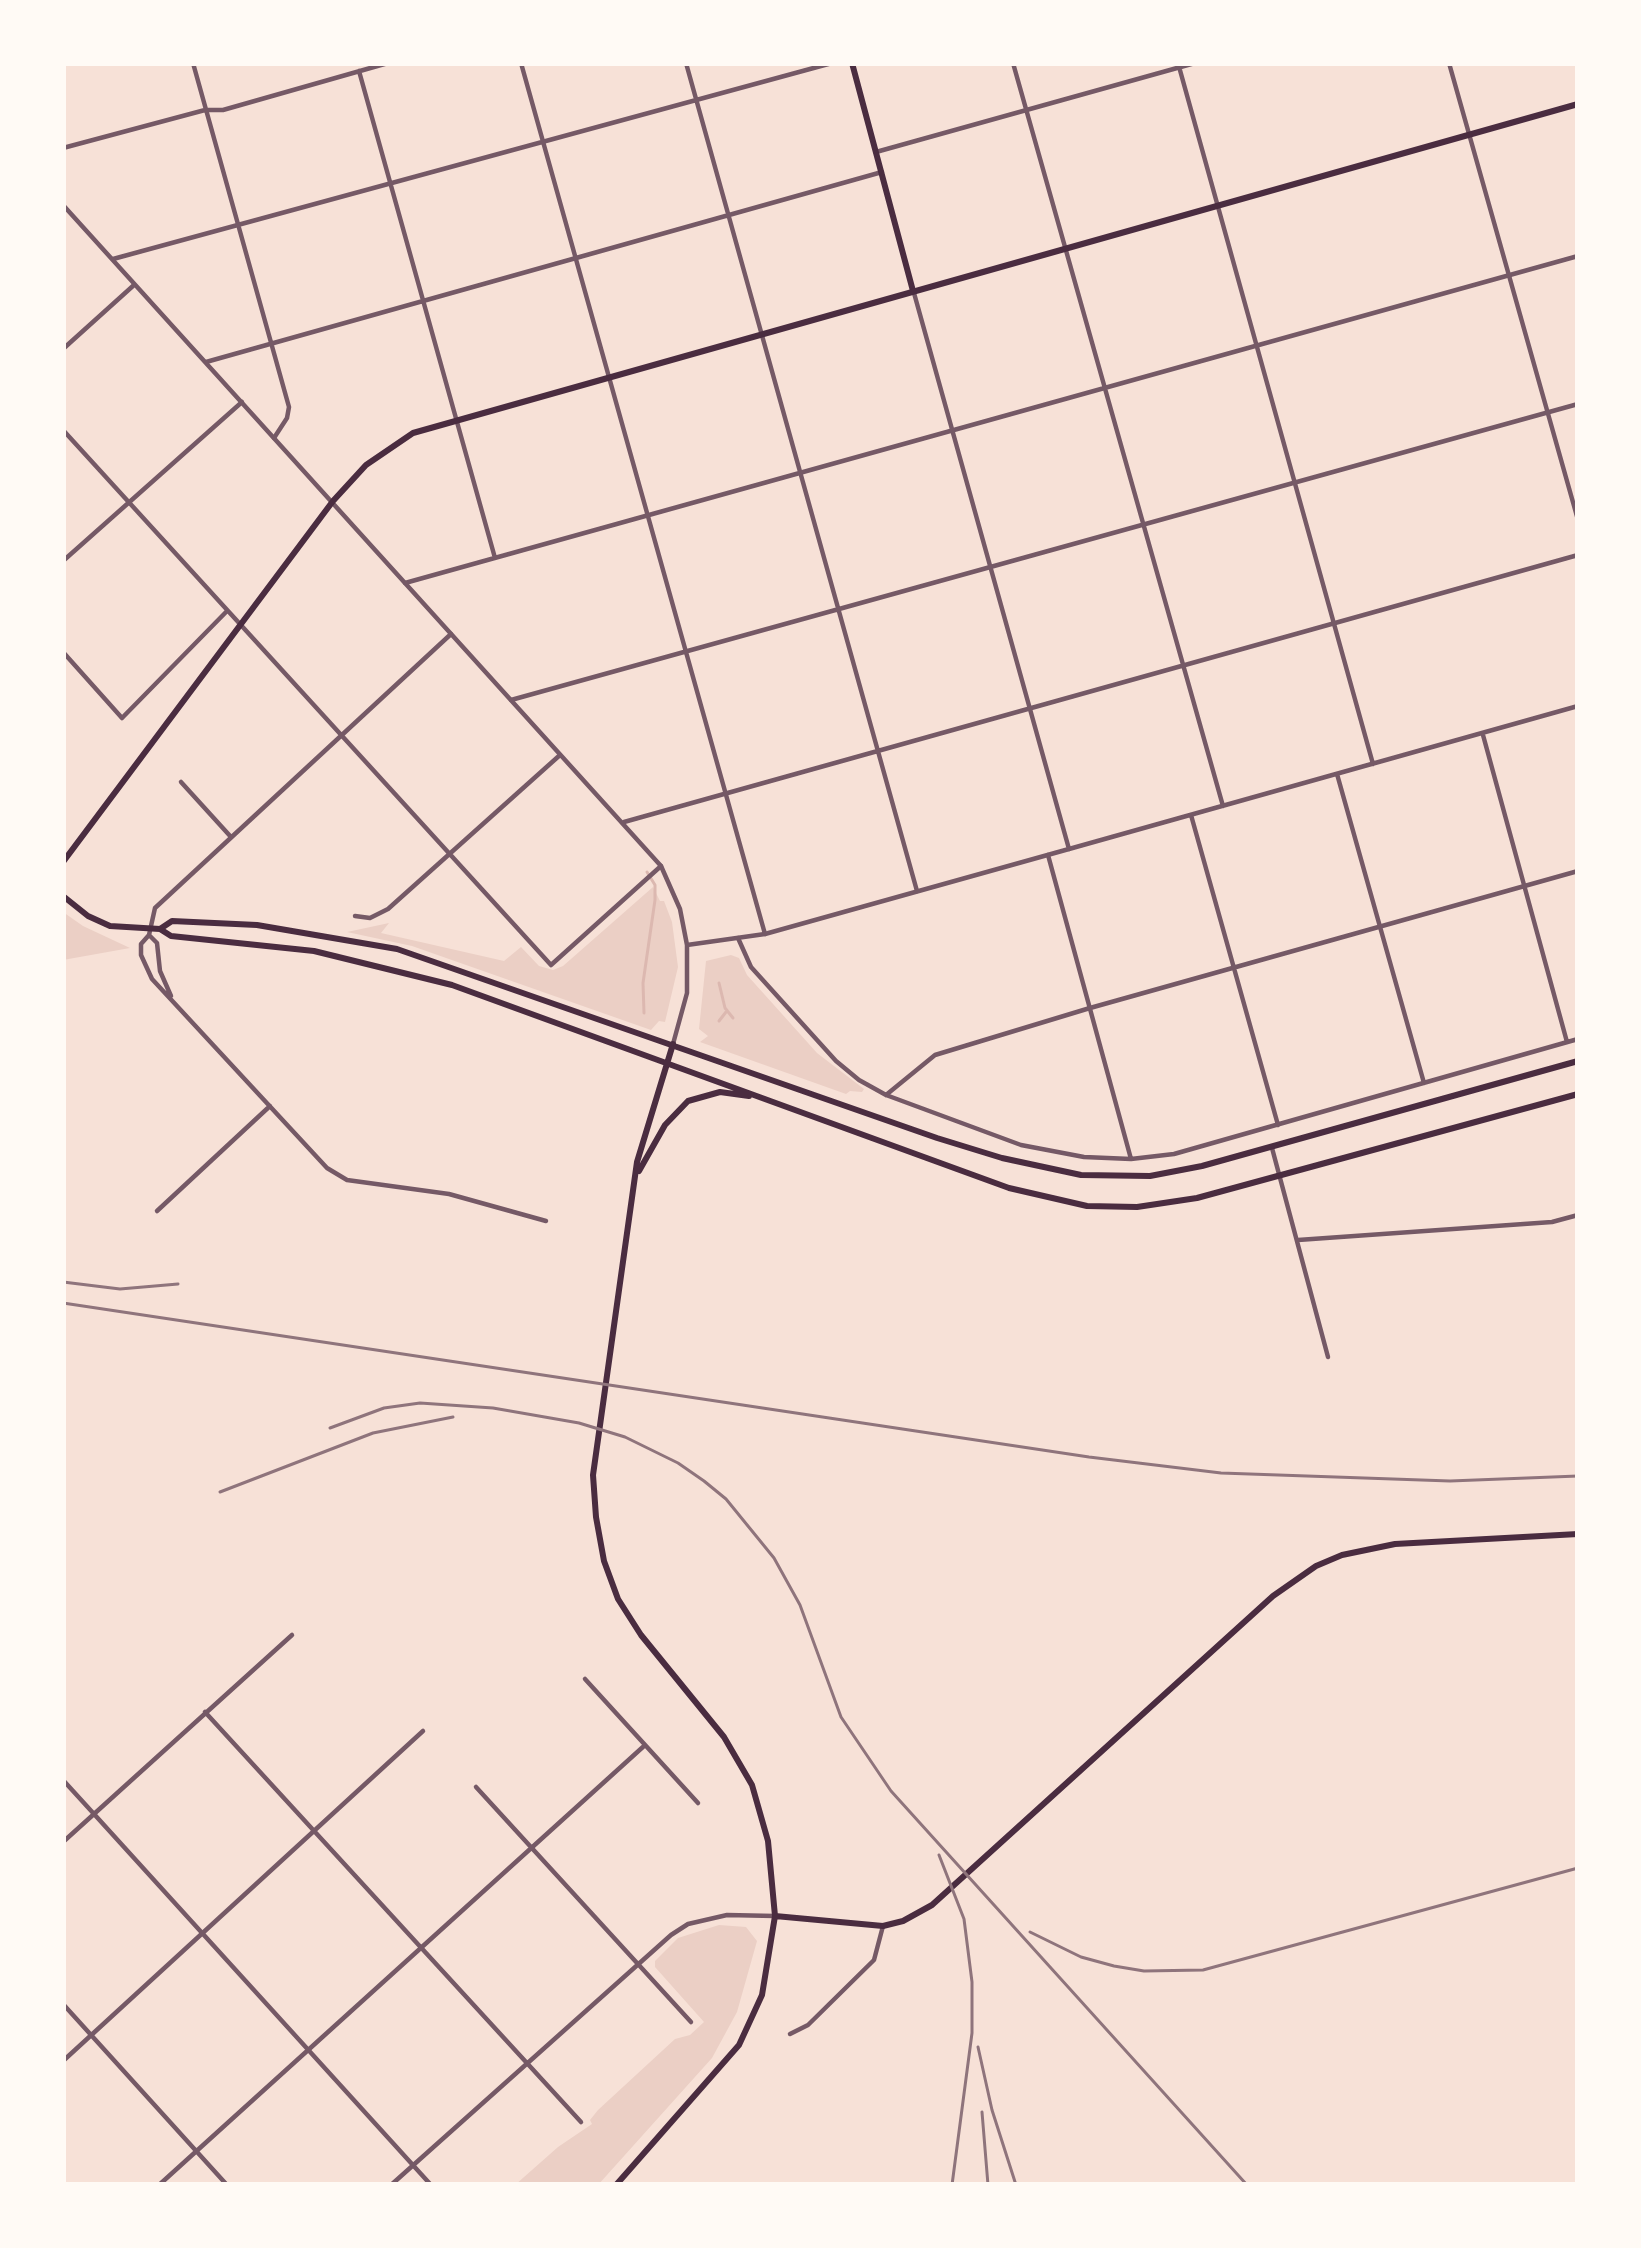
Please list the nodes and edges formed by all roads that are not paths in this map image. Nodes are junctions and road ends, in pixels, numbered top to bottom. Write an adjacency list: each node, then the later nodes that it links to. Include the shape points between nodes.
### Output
1 (193, 63): 14 (street)
2 (388, 63): 11 (street)
3 (521, 63): 17 (street)
4 (686, 63): 12 (street)
5 (832, 63): 12 (street)
6 (852, 63): 19 (main road)
7 (1012, 63): 15 (street)
8 (1195, 63): 10 (street)
9 (1450, 63): 16 (street)
10 (1178, 65): 15 (street); 23 (street)
11 (358, 71): 14 (street); 21 (street)
12 (696, 99): 17 (street); 24 (street)
13 (1578, 104): 16 (main road)
14 (205, 110): 18 (street); 25 (street)
15 (1026, 111): 19 (street); 26 (street)
16 (1469, 135): 23 (main road); 30 (street)
17 (542, 140): 21 (street); 28 (street)
18 (63, 148)
19 (877, 152): 20 (main road)
20 (882, 172): 24 (street); 32 (main road)
21 (390, 184): 25 (street); 33 (street)
22 (63, 205): 29 (street)
23 (1217, 206): 26 (main road); 36 (street)
24 (730, 215): 28 (street); 34 (street)
25 (239, 224): 29 (street); 35 (street)
26 (1064, 249): 32 (main road); 40 (street)
27 (1578, 256): 30 (street)
28 (574, 257): 33 (street); 39 (street)
29 (112, 259): 31 (street)
30 (1509, 275): 36 (street); 43 (street)
31 (135, 284): 37 (street); 38 (street)
32 (914, 293): 34 (main road); 46 (street)
33 (423, 300): 35 (street); 44 (street)
34 (760, 336): 39 (main road); 48 (street)
35 (272, 344): 38 (street); 47 (street, via 289,407)
36 (1256, 346): 40 (street); 49 (street)
37 (63, 349)
38 (206, 362): 41 (street)
39 (608, 377): 44 (main road); 52 (street)
40 (1104, 388): 46 (street); 54 (street)
41 (242, 402): 47 (street); 50 (street)
42 (1578, 404): 43 (street)
43 (1548, 412): 49 (street); 53 (street)
44 (456, 418): 51 (main road, via 396,442); 56 (street)
45 (63, 430): 50 (street)
46 (951, 431): 48 (street); 58 (street)
47 (274, 438): 51 (street)
48 (799, 473): 52 (street); 60 (street)
49 (1294, 483): 54 (street); 62 (street)
50 (129, 501): 57 (street); 61 (street)
51 (332, 501): 59 (street); 63 (main road)
52 (647, 516): 56 (street); 66 (street)
53 (1578, 520)
54 (1143, 525): 58 (street); 67 (street)
55 (1578, 555): 62 (street)
56 (495, 558): 59 (street)
57 (63, 561)
58 (989, 568): 60 (street); 70 (street)
59 (405, 583): 64 (street)
60 (838, 609): 66 (street); 73 (street)
61 (227, 610): 63 (street); 65 (street, via 122,718)
62 (1334, 623): 67 (street); 75 (street)
63 (240, 625): 72 (street); 86 (main road)
64 (451, 634): 68 (street); 72 (street)
65 (63, 652)
66 (685, 652): 68 (street); 78 (street)
67 (1183, 666): 70 (street); 79 (street)
68 (511, 700): 74 (street)
69 (1578, 706): 71 (street)
70 (1030, 709): 73 (street); 83 (street)
71 (1482, 733): 75 (street); 89 (street)
72 (342, 736): 82 (street); 84 (street)
73 (878, 751): 78 (street); 90 (street)
74 (560, 754): 81 (street); 84 (street)
75 (1373, 764): 76 (street)
76 (1336, 774): 79 (street); 93 (street)
77 (181, 782): 82 (street)
78 (725, 794): 81 (street); 96 (street)
79 (1222, 806): 80 (street)
80 (1191, 814): 83 (street); 99 (street)
81 (624, 822): 87 (street)
82 (231, 837): 95 (street, via 159,903)
83 (1070, 849): 85 (street)
84 (450, 855): 87 (street, via 551,965); 92 (street, via 377,916)
85 (1048, 855): 90 (street); 101 (street)
86 (63, 862)
87 (662, 866): 98 (street)
88 (1578, 871): 89 (street)
89 (1524, 886): 93 (street); 103 (street)
90 (917, 891): 96 (street)
91 (63, 896): 95 (main road, via 103,924)
92 (355, 916)
93 (1380, 927): 99 (street); 107 (street)
94 (160, 929): 95 (main road); 104 (main road, via 172,921 241,924 379,944); 106 (main road, via 378,964)
95 (149, 932): 100 (street); 100 (street, via 142,962)
96 (765, 934): 97 (street)
97 (738, 938): 98 (street); 109 (street, via 752,967 836,1061)
98 (687, 946): 104 (street, via 687,993)
99 (1234, 968): 101 (street); 112 (street)
100 (172, 999): 111 (street)
101 (1090, 1008): 109 (street, via 935,1055); 114 (street)
102 (1578, 1039): 103 (street)
103 (1568, 1042): 107 (street)
104 (673, 1044): 106 (main road); 113 (main road, via 937,1138 1066,1173 1167,1173)
105 (1578, 1061): 113 (main road)
106 (667, 1062): 110 (main road); 116 (main road)
107 (1424, 1083): 112 (street)
108 (1578, 1094): 115 (main road)
109 (886, 1095): 114 (street, via 1021,1145)
110 (773, 1100): 115 (main road, via 1010,1188 1087,1206 1172,1203); 116 (main road, via 726,1092 688,1101)
111 (270, 1106): 117 (street); 119 (street, via 347,1180 449,1193)
112 (1278, 1126): 114 (street)
113 (1272, 1148): 115 (street)
114 (1131, 1159)
115 (1281, 1176): 120 (street)
116 (634, 1179): 135 (main road, via 593,1474 600,1544 618,1599 752,1785 768,1841)
117 (157, 1211)
118 (1578, 1215): 120 (street)
119 (546, 1221)
120 (1298, 1240): 121 (street)
121 (1328, 1357)
122 (1578, 1534): 136 (main road, via 1395,1544 1316,1566 932,1905)
123 (292, 1635): 125 (street)
124 (585, 1679): 127 (street)
125 (205, 1712): 131 (street); 132 (street)
126 (423, 1731): 132 (street)
127 (644, 1746): 130 (street); 134 (street)
128 (63, 1780): 131 (street)
129 (476, 1786): 134 (street)
130 (698, 1803)
131 (94, 1814): 133 (street); 137 (street)
132 (314, 1829): 137 (street); 138 (street)
133 (63, 1842)
134 (531, 1847): 138 (street); 139 (street)
135 (775, 1916): 136 (main road); 139 (street, via 688,1924); 154 (main road, via 762,1995 739,2045)
136 (883, 1926): 142 (street, via 874,1960)
137 (200, 1931): 143 (street); 144 (street)
138 (422, 1946): 144 (street); 146 (street)
139 (637, 1962): 141 (street); 146 (street)
140 (63, 2004): 143 (street)
141 (691, 2022)
142 (790, 2034)
143 (91, 2035): 145 (street); 148 (street)
144 (308, 2050): 148 (street); 149 (street)
145 (63, 2061)
146 (527, 2063): 147 (street); 149 (street)
147 (580, 2122)
148 (196, 2151): 150 (street); 151 (street)
149 (413, 2165): 152 (street); 153 (street)
150 (159, 2185)
151 (227, 2185)
152 (391, 2185)
153 (431, 2185)
154 (616, 2185)

